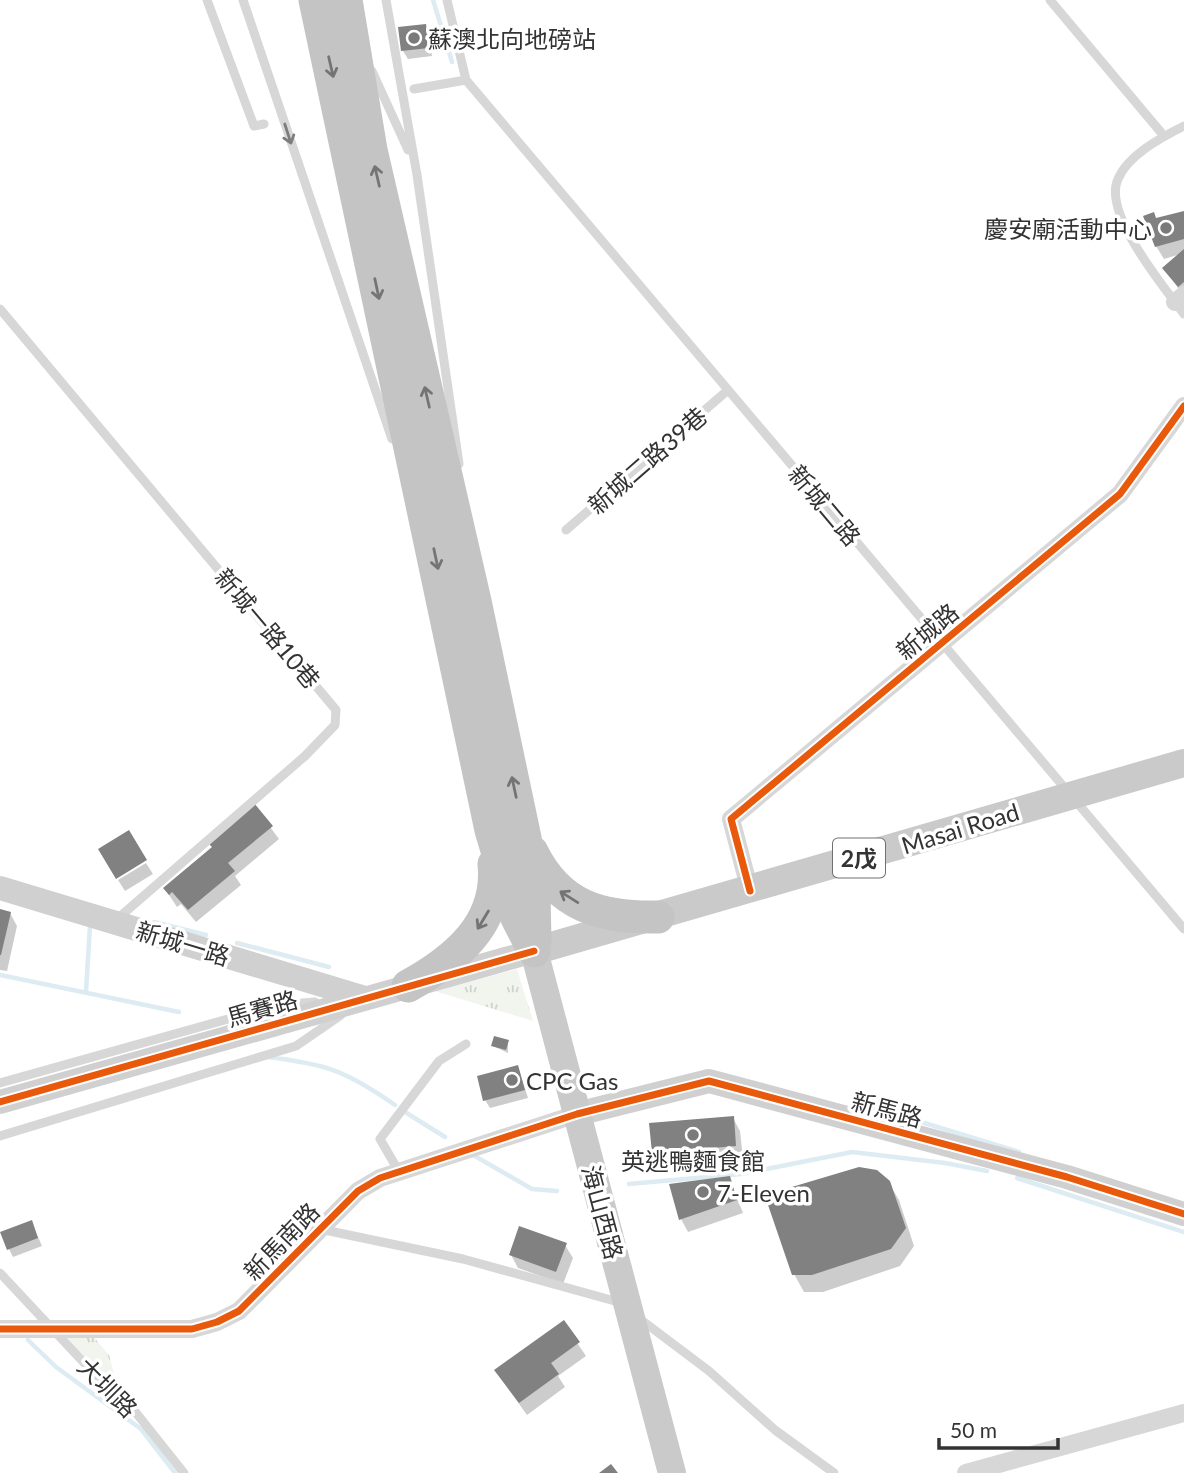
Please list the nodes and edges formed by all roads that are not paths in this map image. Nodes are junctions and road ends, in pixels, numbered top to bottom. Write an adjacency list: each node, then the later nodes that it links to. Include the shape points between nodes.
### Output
1 (206, 0): 10 (lane, via 254,126)
2 (243, 0): 18 (lane, one-way to 18)
3 (315, 0): 22 (highway, one-way to 22)
4 (386, 0): 13 (lane)
5 (447, 0): 8 (lane)
6 (1050, 0): 12 (lane)
7 (349, 12): 13 (lane); 24 (highway, one-way to 7, via 371,150)
8 (466, 80): 9 (lane); 16 (lane, 新城二路)
9 (414, 89)
10 (264, 124)
11 (1184, 126): 12 (lane)
12 (1164, 136): 14 (lane, via 1123,170 1115,189 1132,240)
13 (417, 175): 20 (lane)
14 (1181, 304)
15 (0, 309): 33 (lane, 新城一路10巷, via 336,710 335,725 305,756)
16 (727, 390): 23 (lane, 新城二路39巷); 25 (lane, 新城二路)
17 (1184, 406): 25 (street, 新城路, via 1120,494)
18 (395, 445)
19 (400, 458): 22 (lane)
20 (460, 470)
21 (463, 496): 24 (lane)
22 (427, 520): 28 (highway, one-way to 28)
23 (566, 530)
24 (475, 601): 29 (highway, one-way to 24)
25 (942, 644): 27 (lane, 新城二路); 31 (street, 新城路, via 731,819)
26 (1184, 763): 27 (main road, Masai Road / 2戊)
27 (1069, 796): 31 (main road, Masai Road / 2戊); 34 (lane, 新城二路)
28 (491, 830): 35 (highway, via 517,918); 36 (highway, one-way to 36, via 493,895 481,925 455,956)
29 (525, 838): 32 (highway, one-way to 29, via 605,914 563,894 541,869); 35 (highway, via 534,893)
30 (0, 888): 33 (street, 新城一路)
31 (750, 891): 32 (main road, Masai Road / 2戊)
32 (658, 916): 35 (main road, Masai Road / 2戊)
33 (115, 922): 37 (street, 新城一路)
34 (1184, 929)
35 (534, 951): 36 (street, 馬賽路); 41 (main road, 海山西路)
36 (408, 986): 37 (street, 馬賽路)
37 (366, 999): 39 (lane, via 278,1005); 40 (street, 馬賽路); 42 (lane, via 296,1045)
38 (466, 1044): 43 (lane, via 439,1061 380,1139)
39 (0, 1083)
40 (0, 1102)
41 (577, 1114): 43 (street, 新馬南路); 44 (street, 新馬路, via 709,1081 1067,1177); 47 (main road, 海山西路)
42 (0, 1136)
43 (398, 1170): 45 (street, 新馬南路, via 358,1191)
44 (1184, 1214)
45 (318, 1228): 47 (lane, via 463,1259); 49 (street, 新馬南路, via 239,1311 217,1322 192,1329)
46 (0, 1273): 49 (lane, 大圳路)
47 (628, 1305): 52 (main road, 海山西路); 53 (lane, via 775,1430)
48 (0, 1329): 49 (street, 新馬南路)
49 (51, 1329): 51 (lane, 大圳路, via 133,1409)
50 (1184, 1413): 54 (street)
51 (184, 1473)
52 (672, 1473)
53 (834, 1473)
54 (966, 1473)

